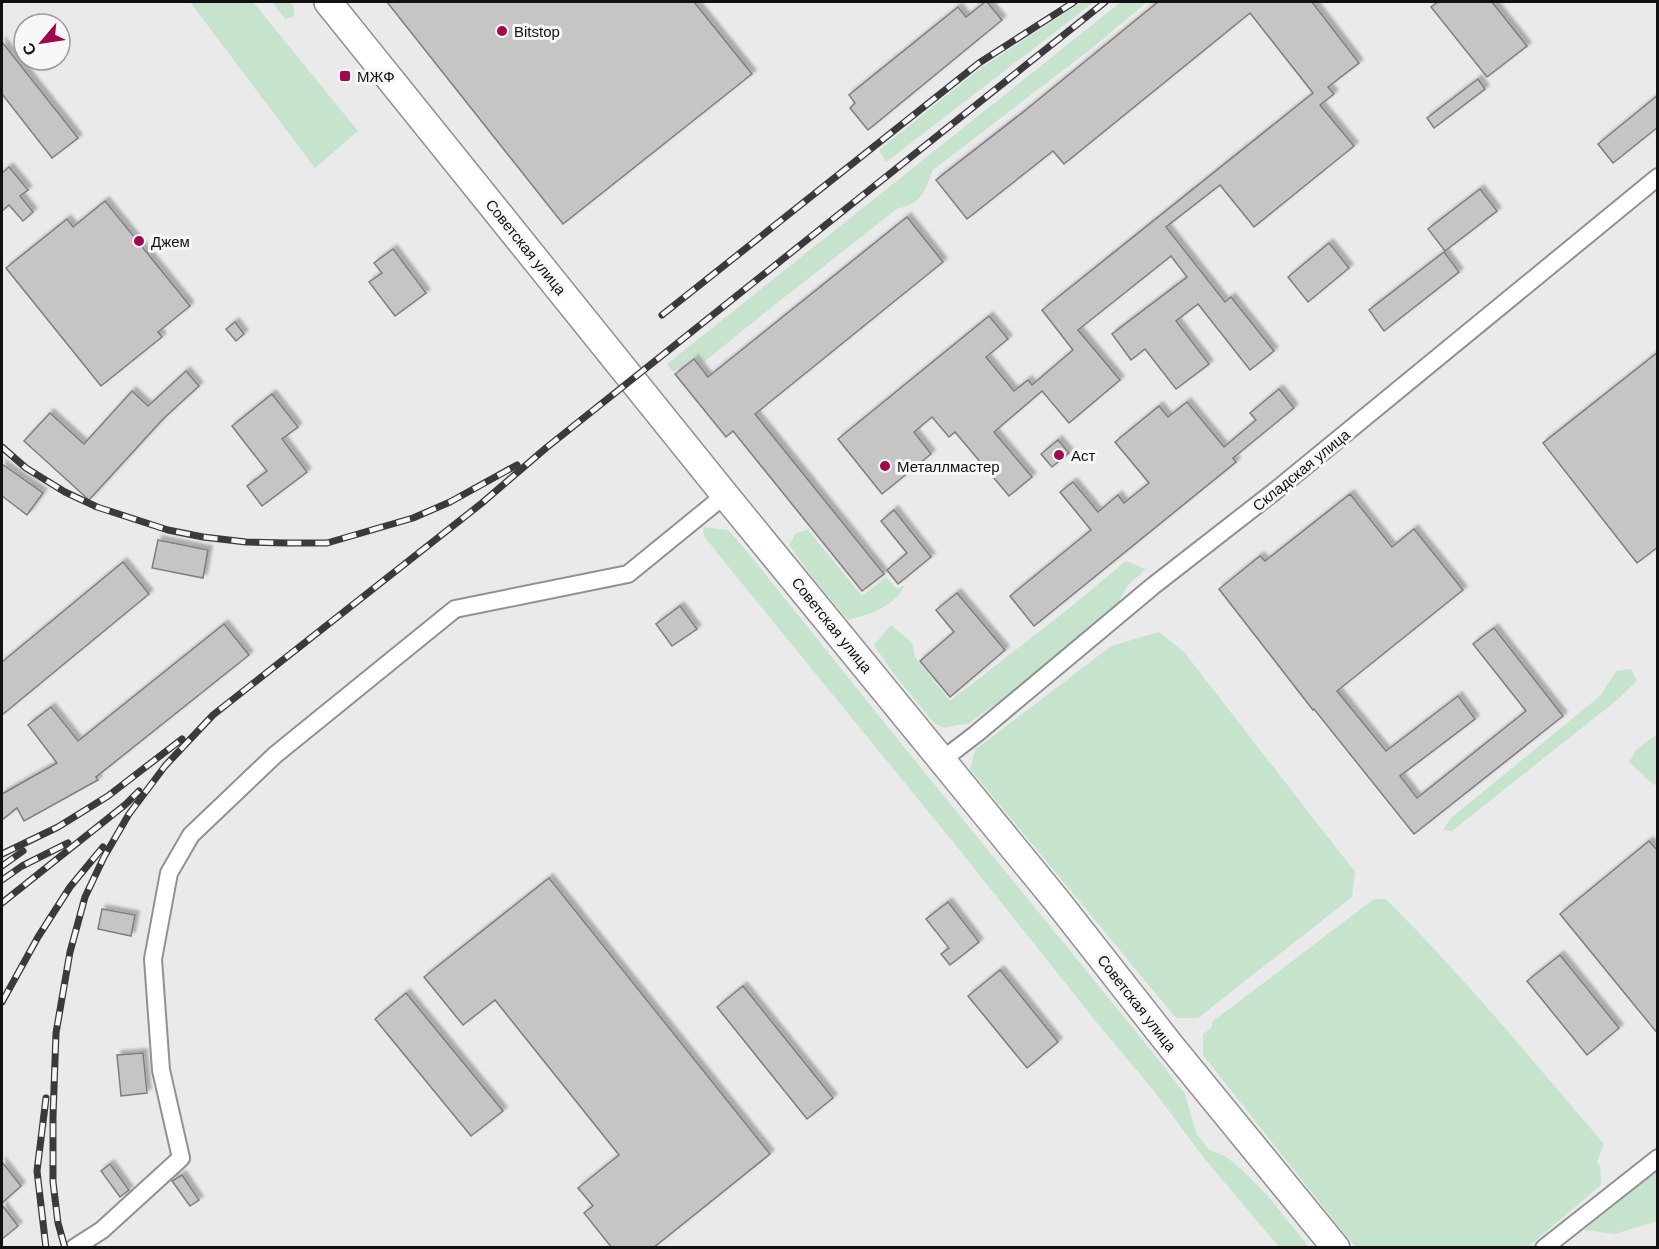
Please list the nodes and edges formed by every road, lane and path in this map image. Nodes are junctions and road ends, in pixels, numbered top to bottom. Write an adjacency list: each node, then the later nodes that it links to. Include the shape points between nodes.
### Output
1 (328, 2): 3 (main road, Советская улица)
2 (1658, 177): 4 (street, Складская улица)
3 (725, 495): 4 (main road, Советская улица); 6 (street, via 628,574 455,609 275,755 191,835 169,873 153,958 161,1070 180,1158 102,1230)
4 (942, 760): 7 (main road, Советская улица)
5 (1658, 1158): 8 (street)
6 (74, 1248)
7 (1336, 1248)
8 (1544, 1248)

